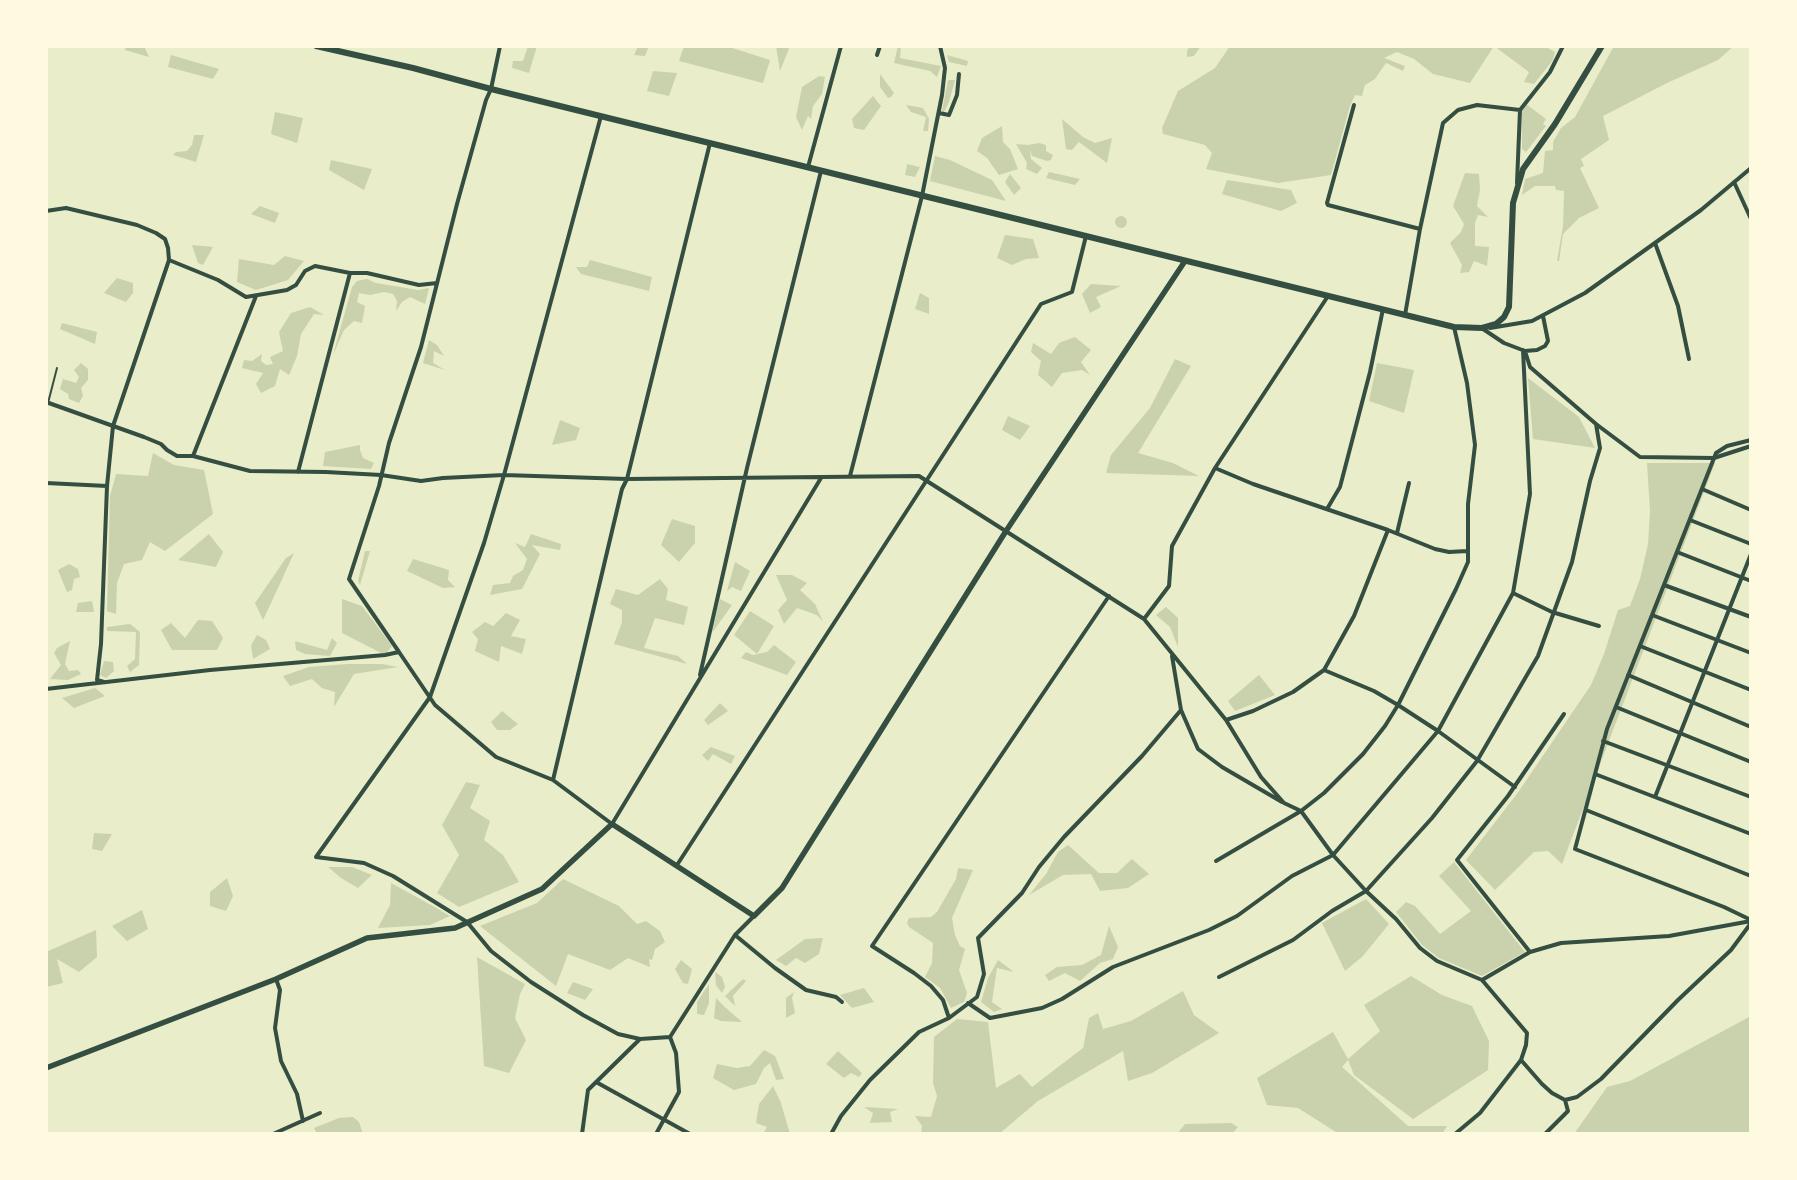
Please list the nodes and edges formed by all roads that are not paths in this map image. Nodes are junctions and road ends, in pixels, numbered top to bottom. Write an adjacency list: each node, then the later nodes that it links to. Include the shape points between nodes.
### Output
1 (316, 46): 8 (main road)
2 (500, 46): 11 (street)
3 (841, 46): 17 (street)
4 (880, 46): 9 (street)
5 (940, 46): 14 (street, via 945,68)
6 (1563, 46): 13 (street, via 1550,72)
7 (1602, 46): 21 (main road, via 1555,124 1523,169)
8 (324, 47): 11 (main road)
9 (877, 55)
10 (959, 74): 14 (street, via 957,95 949,115)
11 (490, 89): 15 (main road); 31 (street)
12 (1354, 105): 25 (street, via 1328,206)
13 (1520, 110): 21 (street); 25 (street, via 1477,105 1458,110 1442,123)
14 (939, 113): 22 (street)
15 (601, 116): 16 (main road); 52 (street)
16 (710, 143): 17 (main road); 55 (street)
17 (808, 168): 19 (main road)
18 (1751, 168): 20 (street)
19 (820, 171): 22 (main road); 56 (street)
20 (1734, 182): 24 (street); 27 (street)
21 (1517, 184): 38 (main road, via 1513,203 1509,307 1504,318)
22 (922, 196): 26 (main road); 53 (street)
23 (46, 210): 28 (street, via 66,208 144,228 165,239)
24 (1751, 219)
25 (1420, 229): 35 (street)
26 (1086, 236): 29 (main road); 57 (street, via 1072,292 1040,304)
27 (1654, 244): 36 (street, via 1585,293); 40 (street, via 1678,306)
28 (169, 260): 32 (street, via 218,280 246,297); 44 (street)
29 (1186, 261): 33 (main road); 66 (main road)
30 (350, 273): 31 (street, via 367,273 419,285); 32 (street, via 316,266 305,271 296,285 287,290); 50 (street)
31 (437, 283): 51 (street, via 421,347)
32 (256, 296): 47 (street)
33 (1328, 296): 34 (main road); 49 (street)
34 (1383, 309): 35 (main road); 62 (street, via 1340,487)
35 (1406, 314): 37 (main road)
36 (1543, 316): 38 (street, via 1517,324); 39 (street, via 1548,335 1545,346)
37 (1454, 327): 38 (main road); 69 (street, via 1467,383 1475,445 1468,504)
38 (1482, 328): 39 (street, via 1504,343)
39 (1524, 350): 43 (street, via 1530,367); 75 (street, via 1530,494)
40 (1689, 359)
41 (58, 368): 42 (lane)
42 (47, 403): 44 (street)
43 (1596, 424): 48 (street, via 1640,457); 78 (street, via 1600,448 1572,562)
44 (113, 426): 47 (street, via 161,444 177,456); 60 (street)
45 (1751, 440): 48 (street, via 1721,449)
46 (1751, 446): 48 (street)
47 (193, 456): 50 (street, via 250,471)
48 (1714, 458): 61 (street)
49 (1215, 468): 62 (street); 80 (street, via 1172,546 1169,586)
50 (298, 472): 51 (street)
51 (381, 475): 52 (street, via 421,481); 85 (street, via 350,579)
52 (504, 475): 55 (street); 95 (street, via 484,543)
53 (850, 476): 54 (street); 57 (street, via 919,476)
54 (821, 478): 56 (street); 91 (street)
55 (628, 479): 56 (street); 110 (street, via 622,489)
56 (745, 479): 91 (street)
57 (926, 480): 66 (street); 121 (street)
58 (46, 483): 60 (street)
59 (1409, 483): 67 (street)
60 (107, 486): 92 (street, via 97,680)
61 (1702, 489): 63 (street); 64 (street)
62 (1327, 509): 65 (street)
63 (1751, 510)
64 (1690, 520): 68 (street); 70 (street)
65 (1388, 530): 67 (street); 88 (street, via 1354,616)
66 (1006, 531): 76 (street); 124 (main road, via 782,888)
67 (1396, 534): 69 (street, via 1435,549)
68 (1751, 544)
69 (1467, 551): 97 (street, via 1468,562 1456,589)
70 (1677, 552): 72 (street); 74 (street)
71 (1751, 554): 72 (street)
72 (1741, 577): 73 (street); 77 (street)
73 (1751, 581)
74 (1664, 585): 77 (street); 79 (street)
75 (1513, 593): 78 (street); 103 (street)
76 (1109, 596): 80 (street); 134 (street, via 872,946 930,986 943,1000)
77 (1729, 609): 81 (street); 83 (street)
78 (1552, 612): 82 (street); 106 (street, via 1538,656)
79 (1652, 615): 83 (street); 84 (street)
80 (1144, 618): 87 (street)
81 (1751, 618)
82 (1599, 626)
83 (1718, 640): 86 (street); 89 (street)
84 (1640, 646): 89 (street); 90 (street)
85 (399, 652): 92 (street); 95 (street)
86 (1751, 653)
87 (1172, 654): 99 (street); 101 (street)
88 (1324, 670): 97 (street); 101 (street, via 1293,692 1253,712)
89 (1704, 672): 94 (street); 96 (street)
90 (1628, 675): 96 (street); 98 (street)
91 (698, 679): 117 (street)
92 (106, 682): 93 (street)
93 (46, 689)
94 (1751, 690)
95 (430, 697): 110 (street, via 435,705 496,757); 126 (street, via 316,857 364,863 393,876)
96 (1692, 703): 102 (street); 104 (street)
97 (1398, 705): 103 (street); 116 (street, via 1363,754)
98 (1616, 707): 104 (street); 105 (street)
99 (1181, 710): 114 (street, via 1198,749); 133 (street, via 1038,867 1022,894 978,938 984,974 977,997)
100 (1564, 714): 111 (street)
101 (1226, 720): 114 (street, via 1261,777)
102 (1751, 727)
103 (1438, 731): 106 (street); 119 (street)
104 (1681, 734): 107 (street); 108 (street)
105 (1603, 741): 108 (street); 109 (street)
106 (1477, 760): 111 (street); 123 (street, via 1432,818)
107 (1751, 762)
108 (1668, 766): 112 (street); 113 (street)
109 (1595, 774): 113 (street); 115 (street)
110 (553, 780): 117 (street)
111 (1515, 787): 128 (street, via 1457,860)
112 (1751, 797)
113 (1655, 798): 118 (street)
114 (1284, 803): 116 (street)
115 (1586, 810): 122 (street); 125 (street, via 1574,849 1724,907)
116 (1301, 811): 119 (street); 120 (street)
117 (612, 824): 121 (main road); 126 (main road, via 542,889)
118 (1751, 834)
119 (1333, 855): 123 (street); 133 (street, via 1292,876 1238,916 1113,967 1042,1008 990,1018)
120 (1216, 861)
121 (678, 865): 124 (main road)
122 (1751, 876)
123 (1366, 891): 129 (street, via 1293,940); 131 (street, via 1420,948 1437,961)
124 (754, 916): 127 (street)
125 (1751, 921): 128 (street, via 1669,936 1561,943); 140 (street, via 1731,950 1602,1078 1577,1097)
126 (467, 922): 130 (main road, via 455,928 367,938); 136 (street, via 491,951 531,982 583,1016 618,1034)
127 (734, 935): 132 (street, via 806,990 836,997); 135 (street)
128 (1530, 952): 131 (street)
129 (1219, 977)
130 (276, 979): 138 (main road); 143 (street, via 280,990 274,1028 281,1061 297,1094)
131 (1482, 980): 137 (street, via 1527,1033)
132 (842, 1002)
133 (968, 1002): 134 (street)
134 (949, 1018): 148 (street, via 914,1037 870,1080)
135 (670, 1037): 136 (street); 142 (street, via 676,1053 679,1092)
136 (640, 1038): 139 (street)
137 (1521, 1060): 140 (street, via 1547,1089); 149 (street, via 1480,1112)
138 (46, 1068)
139 (596, 1082): 142 (street); 145 (street, via 588,1090)
140 (1565, 1100): 150 (street, via 1568,1111)
141 (320, 1113): 143 (street)
142 (666, 1120): 146 (street); 147 (street)
143 (303, 1121): 144 (street)
144 (273, 1134)
145 (582, 1134)
146 (656, 1134)
147 (690, 1134)
148 (831, 1134)
149 (1455, 1134)
150 (1545, 1134)

